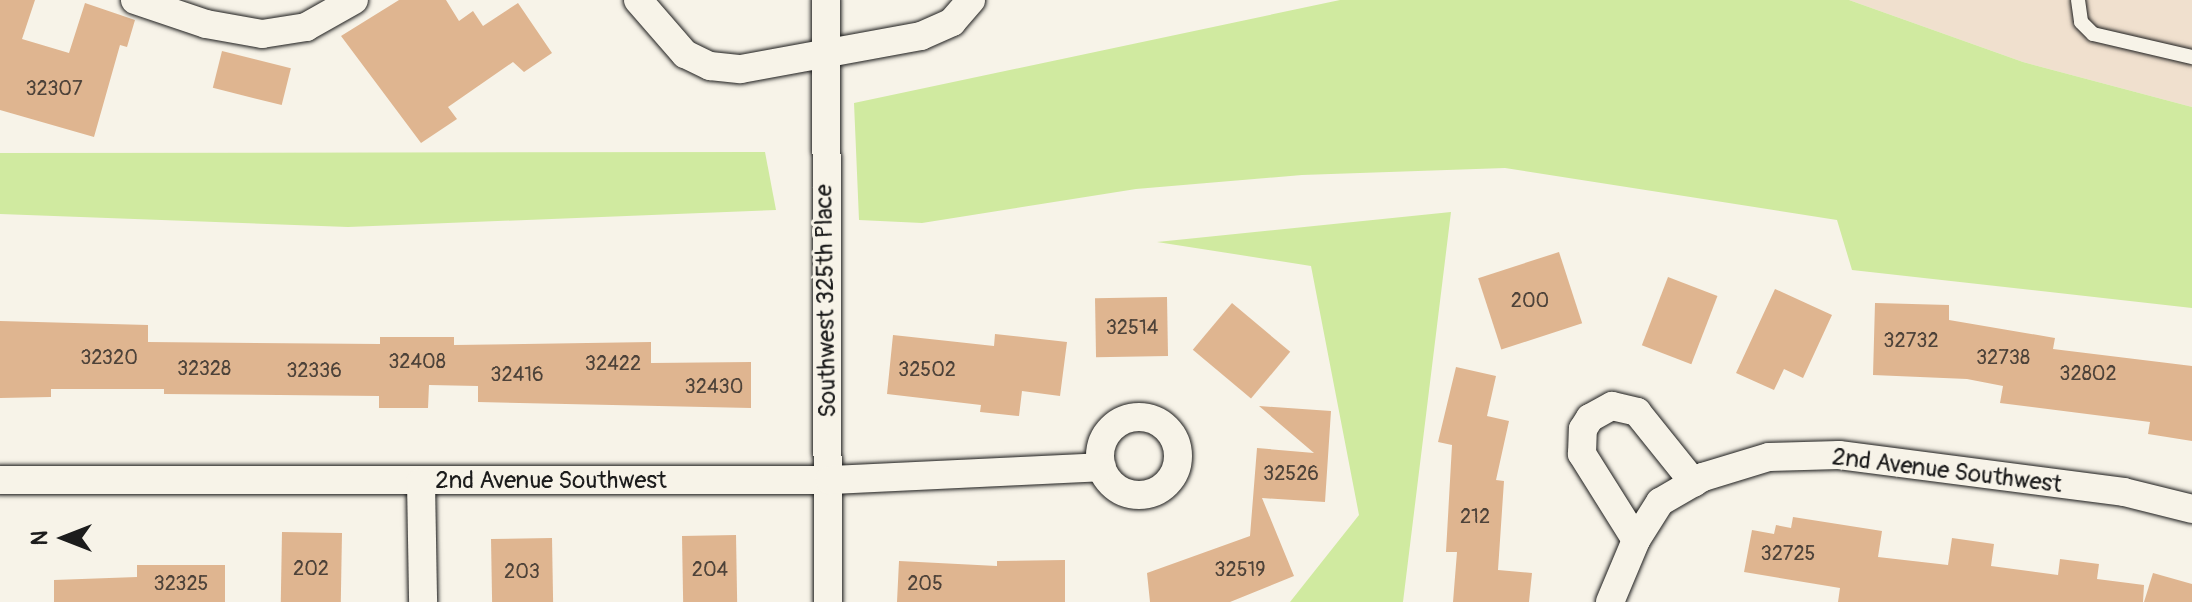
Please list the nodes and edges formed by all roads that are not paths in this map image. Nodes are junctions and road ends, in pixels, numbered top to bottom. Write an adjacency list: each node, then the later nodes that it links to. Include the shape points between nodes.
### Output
1 (354, 0): 6 (street, via 306,27 262,34 206,24)
2 (638, 0): 7 (street, via 676,46 710,66 741,69)
3 (826, 0): 7 (street, Southwest 325th Place)
4 (971, 0): 7 (street, via 938,30)
5 (2078, 0): 8 (lane, via 2081,22 2093,34)
6 (139, 1)
7 (826, 54): 11 (street, Southwest 325th Place, via 823,230)
8 (2192, 57)
9 (1102, 467): 11 (street, 2nd Avenue Southwest)
10 (0, 480): 13 (street, 2nd Avenue Southwest)
11 (830, 480): 13 (street, 2nd Avenue Southwest); 17 (street, Southwest 325th Place)
12 (1699, 480): 14 (street, 2nd Avenue Southwest, via 1769,457 1839,455 2124,492); 15 (street, 2nd Avenue Southwest, via 1660,502); 15 (street, via 1637,412 1612,406 1590,418 1583,429 1582,454)
13 (421, 482): 16 (street)
14 (2192, 509)
15 (1636, 540): 18 (street, 2nd Avenue Southwest)
16 (423, 602)
17 (828, 602)
18 (1610, 602)

